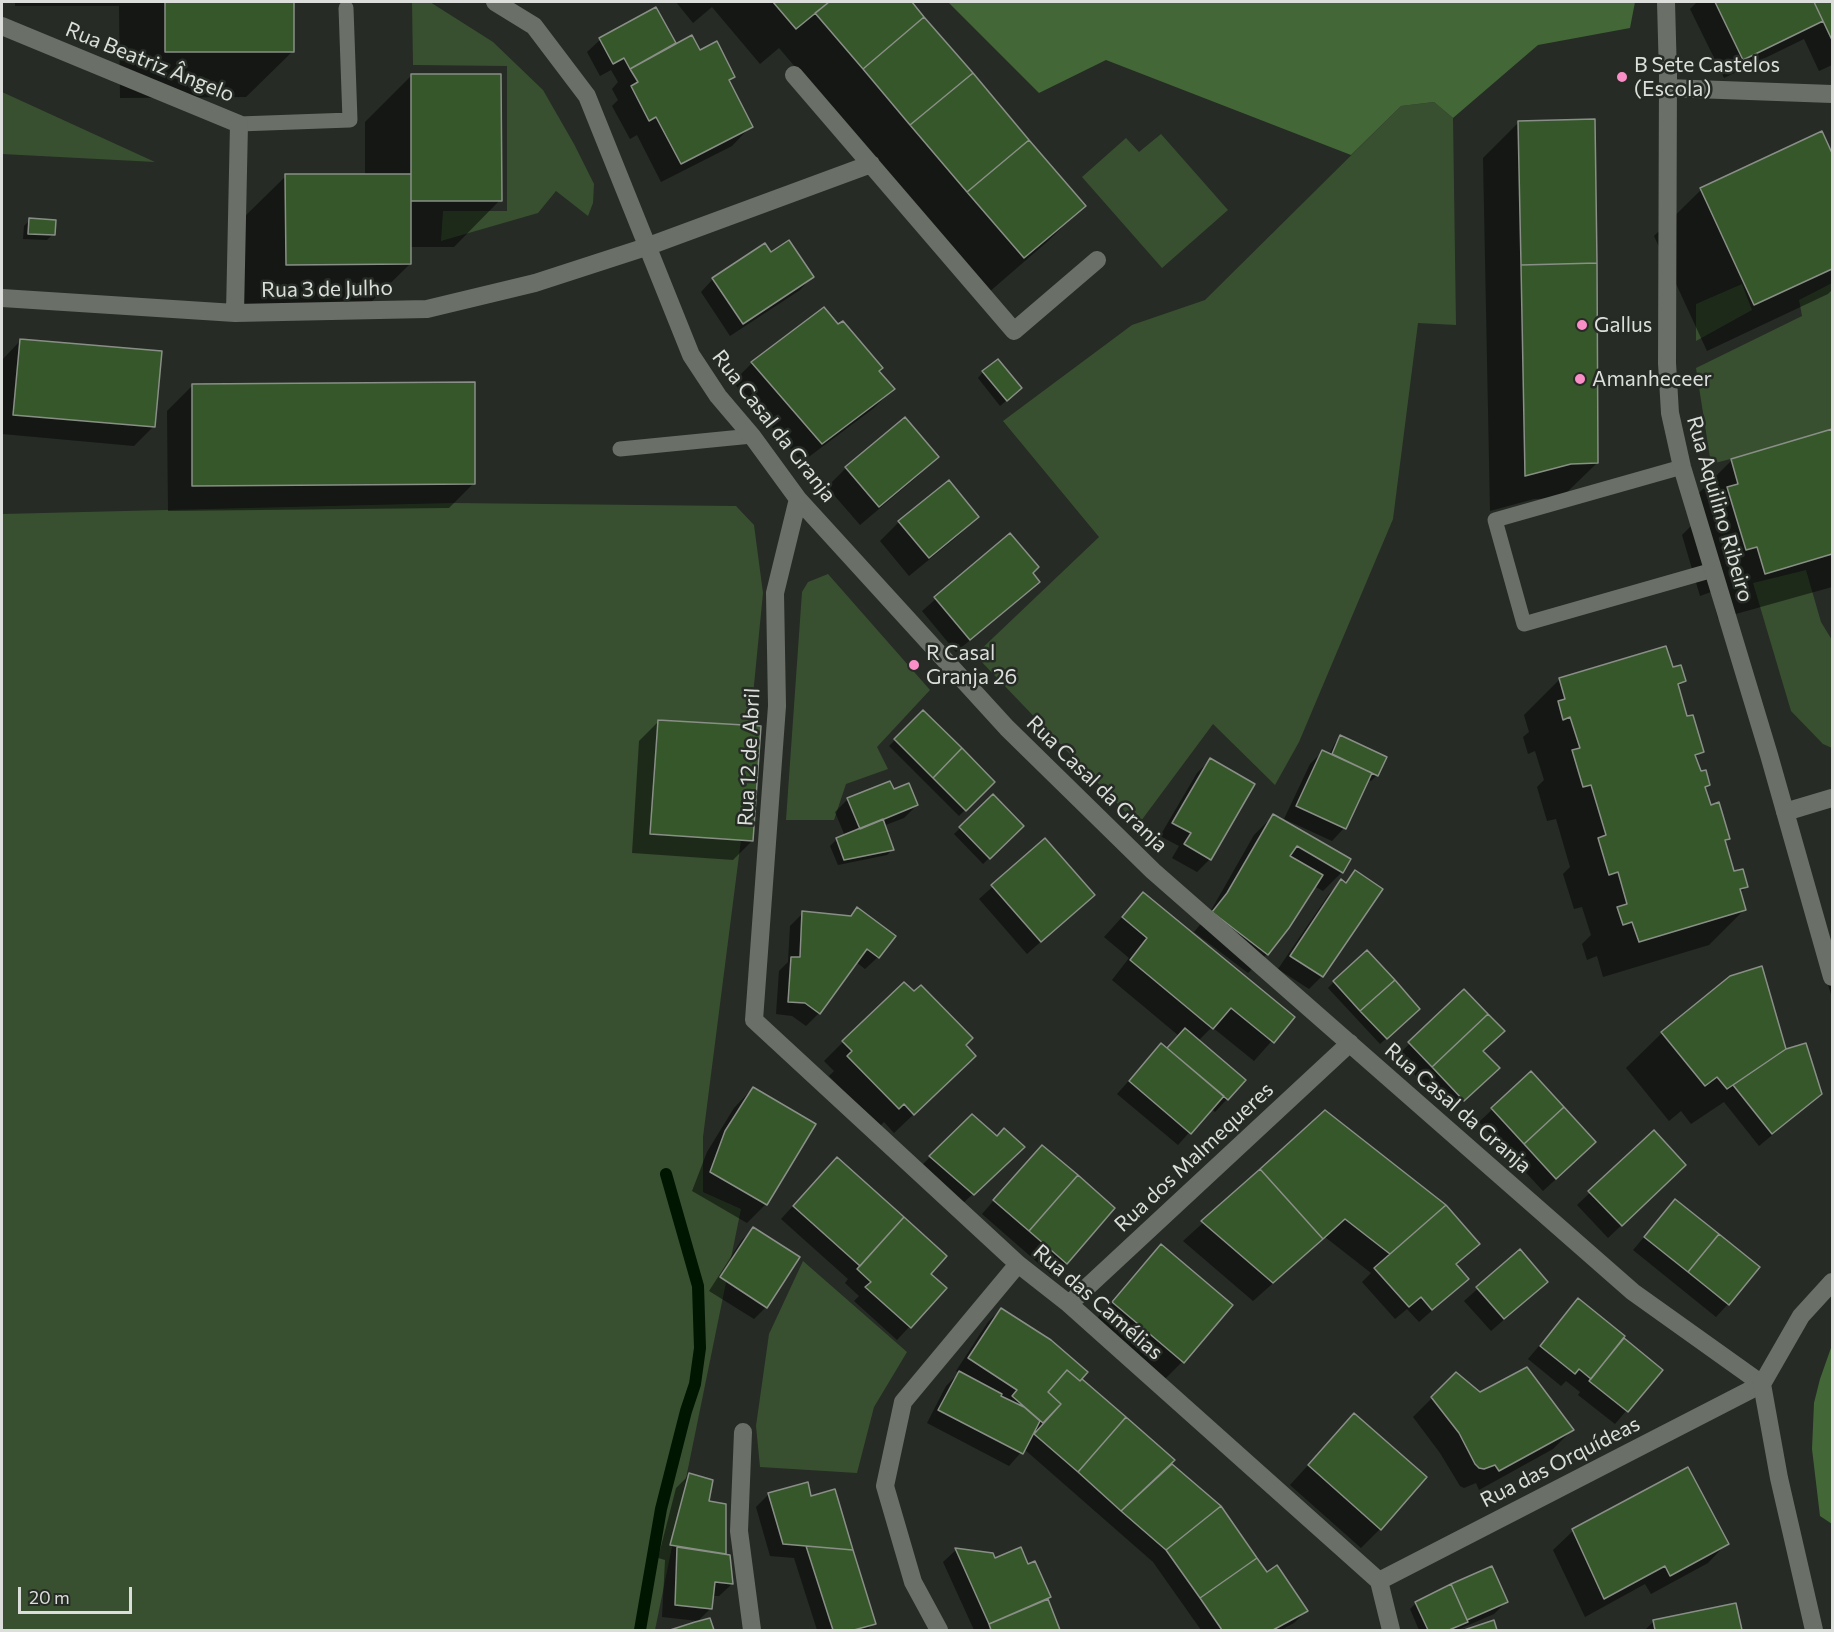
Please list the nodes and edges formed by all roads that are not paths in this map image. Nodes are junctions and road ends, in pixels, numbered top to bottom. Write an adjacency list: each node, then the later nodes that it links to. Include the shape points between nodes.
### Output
1 (495, 2): 10 (street, Rua Casal da Granja, via 534,26 586,96)
2 (1666, 2): 6 (street, Rua Aquilino Ribeiro)
3 (346, 8): 8 (lane, via 350,120)
4 (2, 26): 8 (street, Rua Beatriz Ângelo)
5 (795, 75): 9 (street)
6 (1667, 88): 7 (street); 16 (street, Rua Aquilino Ribeiro, via 1667,363 1670,413)
7 (1833, 94)
8 (239, 124): 13 (street, Rua Beatriz Ângelo)
9 (871, 164): 10 (street, Rua 3 de Julho); 11 (street, via 1014,331)
10 (646, 248): 13 (street, Rua 3 de Julho, via 427,309); 14 (street, Rua Casal da Granja, via 691,355 718,396)
11 (1097, 260)
12 (2, 298): 13 (street, Rua 3 de Julho)
13 (235, 313)
14 (752, 436): 15 (lane); 17 (street, Rua Casal da Granja)
15 (620, 449)
16 (1682, 467): 18 (street, Rua Aquilino Ribeiro); 18 (lane, via 1495,520 1524,624)
17 (798, 499): 22 (street, Rua 12 de Abril, via 776,592 777,706); 23 (street, Rua Casal da Granja, via 1006,728 1153,871)
18 (1713, 570): 20 (street, Rua Aquilino Ribeiro)
19 (1833, 798): 20 (street)
20 (1785, 812): 21 (street, Rua Aquilino Ribeiro)
21 (1833, 977)
22 (754, 1020): 24 (street, Rua das Camélias)
23 (1350, 1043): 26 (street, Rua dos Malmequeres); 27 (street, Rua Casal da Granja, via 1633,1292)
24 (1018, 1264): 26 (street, Rua das Camélias); 31 (street, via 903,1402 885,1486 913,1582)
25 (1833, 1282): 27 (street, via 1802,1316)
26 (1069, 1304): 29 (street, Rua das Camélias)
27 (1762, 1384): 29 (street, Rua das Orquídeas); 33 (street)
28 (743, 1432): 30 (street, via 739,1531)
29 (1379, 1581): 32 (street)
30 (752, 1630)
31 (939, 1630)
32 (1391, 1630)
33 (1814, 1630)

